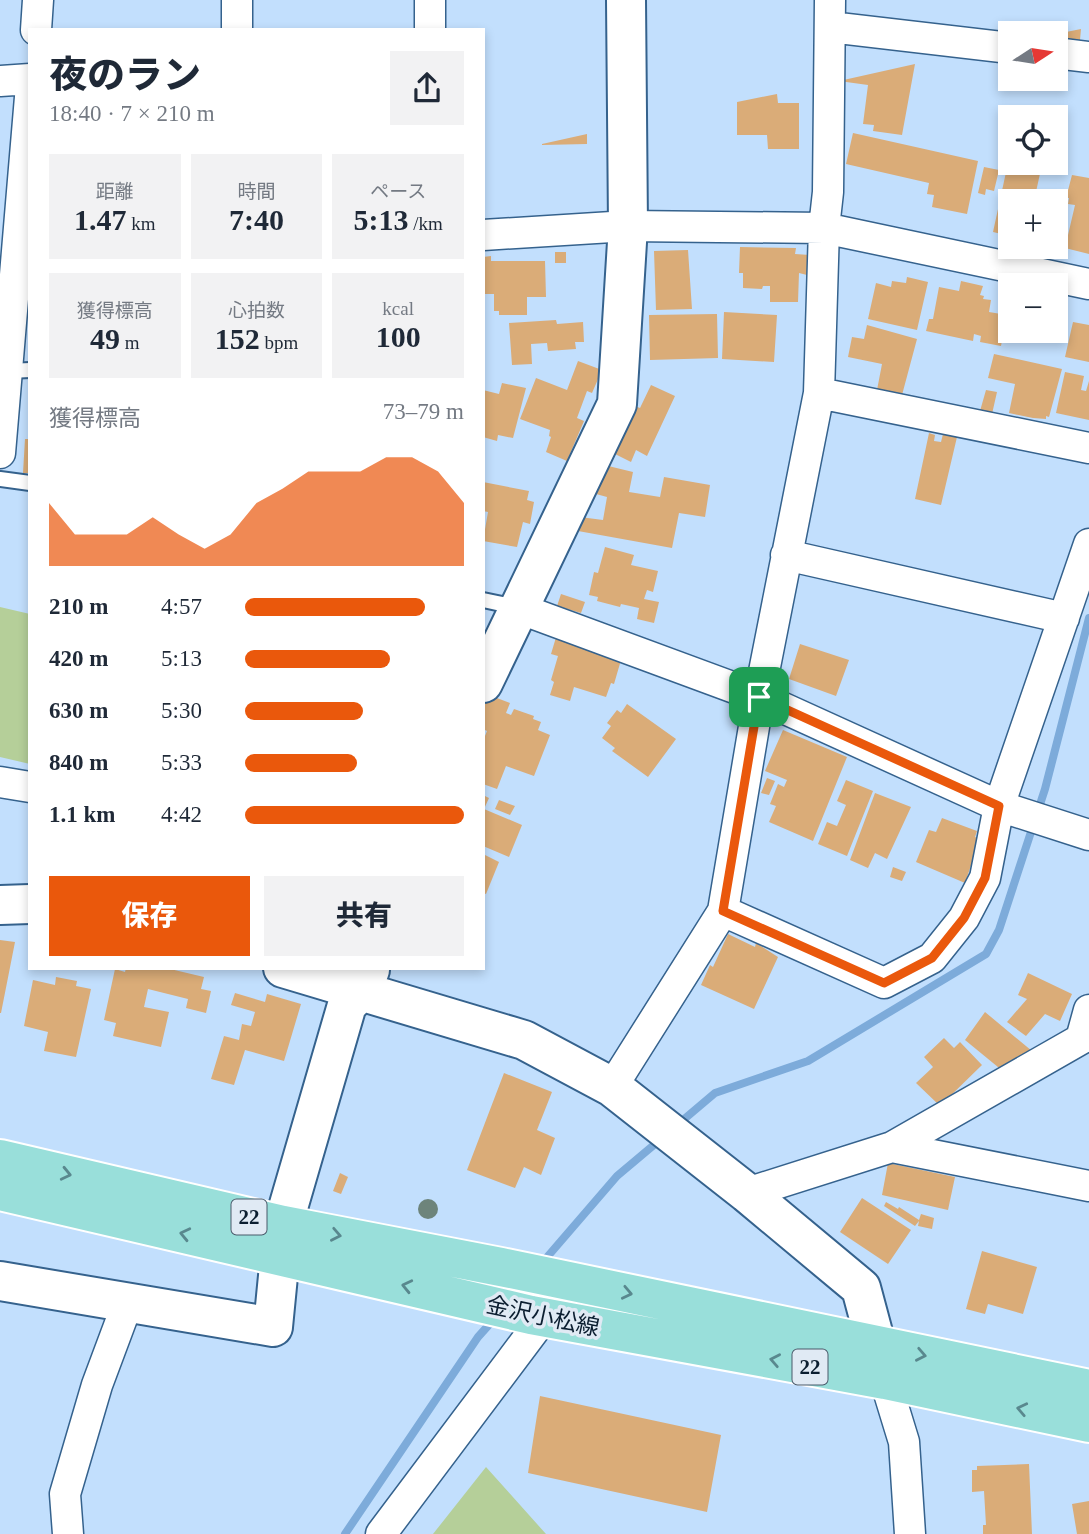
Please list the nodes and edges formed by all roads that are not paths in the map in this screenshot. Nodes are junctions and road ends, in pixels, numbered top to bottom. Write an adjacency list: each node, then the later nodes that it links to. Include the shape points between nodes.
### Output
1 (38, 0): 6 (street)
2 (237, 0): 7 (street)
3 (430, 0): 8 (street)
4 (626, 0): 15 (street)
5 (830, 14): 9 (street); 16 (street)
6 (36, 28)
7 (237, 28)
8 (430, 28)
9 (998, 46)
10 (1068, 55): 11 (street)
11 (1089, 57)
12 (28, 79): 13 (street)
13 (0, 81)
14 (28, 118): 18 (street)
15 (628, 226): 16 (street); 17 (street); 28 (street, via 617,404)
16 (824, 228): 19 (street); 21 (street)
17 (485, 236)
18 (15, 258): 20 (street)
19 (1089, 284)
20 (19, 371): 23 (street)
21 (819, 393): 22 (street); 27 (street)
22 (1089, 448)
23 (0, 453)
24 (0, 479): 25 (lane)
25 (28, 483)
26 (1089, 544): 29 (street)
27 (786, 555): 29 (street); 31 (street)
28 (500, 604): 30 (street); 31 (street)
29 (1064, 618): 34 (street)
30 (485, 674)
31 (759, 697): 34 (street); 38 (street)
32 (0, 782): 33 (street)
33 (28, 788)
34 (1007, 808): 35 (street); 38 (street, via 985,878 964,918 932,958 884,983)
35 (1089, 835)
36 (28, 904): 37 (street)
37 (0, 905)
38 (723, 911): 42 (street)
39 (298, 970): 40 (street)
40 (366, 979): 42 (street, via 524,1040); 48 (street, via 347,1005)
41 (1089, 1010): 43 (street, via 1081,1040)
42 (623, 1094): 47 (street)
43 (892, 1147): 45 (street); 47 (street)
44 (0, 1158): 48 (main road, 金沢小松線 / 22, one-way to 48)
45 (1089, 1186)
46 (0, 1191): 48 (main road, 金沢小松線 / 22, one-way to 46)
47 (747, 1193): 52 (street, via 861,1288)
48 (282, 1240): 50 (street, via 273,1327); 51 (main road, 金沢小松線 / 22, one-way to 48, via 473,1301); 52 (main road, 金沢小松線 / 22, one-way to 52, via 501,1266)
49 (0, 1281): 50 (street)
50 (128, 1303): 55 (street, via 97,1385 65,1494)
51 (538, 1316): 52 (main road, 金沢小松線 / 22, one-way to 51); 56 (street)
52 (882, 1364): 53 (main road, 金沢小松線 / 22, one-way to 53); 54 (main road, 金沢小松線 / 22, one-way to 52); 57 (street, via 904,1442)
53 (1089, 1389)
54 (1089, 1423)
55 (68, 1534)
56 (381, 1534)
57 (910, 1534)

